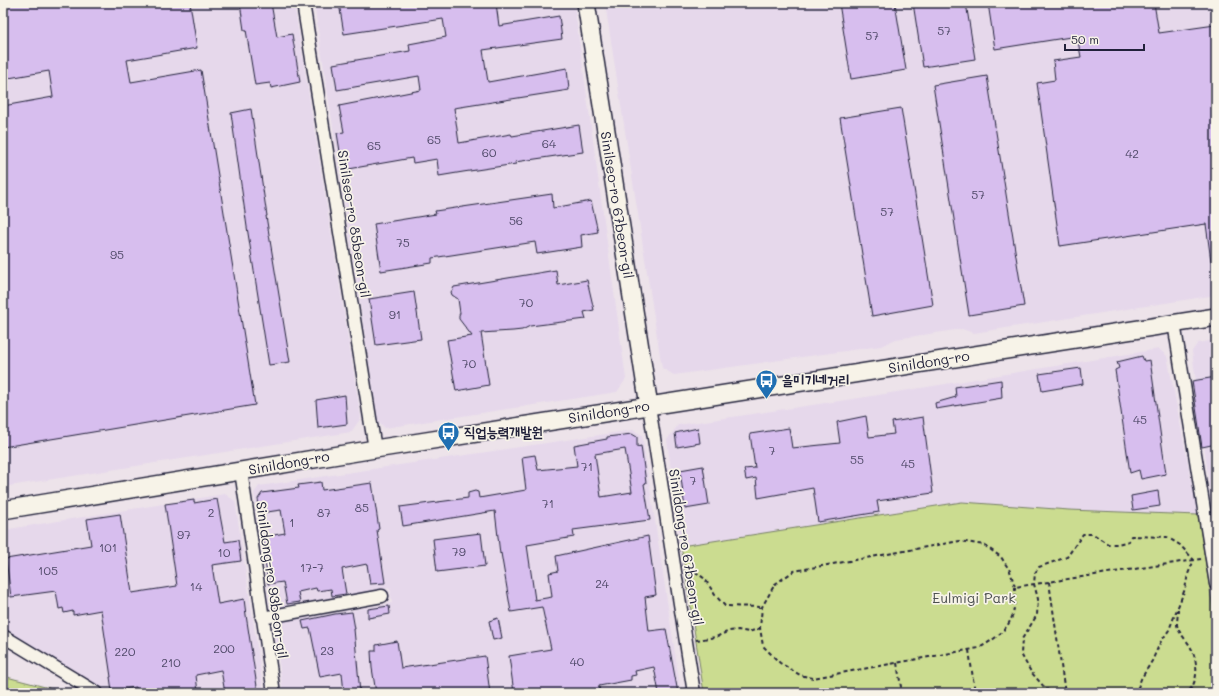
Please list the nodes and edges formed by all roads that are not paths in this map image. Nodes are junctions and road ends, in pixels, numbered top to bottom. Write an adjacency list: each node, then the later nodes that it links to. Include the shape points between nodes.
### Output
1 (303, 3): 6 (street, Sinilseo-ro 85beon-gil)
2 (586, 3): 5 (main road, Sinilseo-ro 67beon-gil)
3 (1216, 317): 4 (main road, Sinildong-ro)
4 (1174, 323): 5 (main road, Sinildong-ro); 9 (street)
5 (649, 406): 6 (main road, Sinildong-ro); 15 (street, Sinildong-ro 67beon-gil)
6 (374, 449): 7 (main road, Sinildong-ro)
7 (241, 471): 8 (main road, Sinildong-ro); 11 (street, Sinildong-ro 93beon-gil)
8 (3, 510)
9 (1216, 584)
10 (382, 596): 11 (street)
11 (262, 618): 14 (street, Sinildong-ro 93beon-gil)
12 (3, 636): 13 (street)
13 (97, 693)
14 (274, 693)
15 (694, 693)

